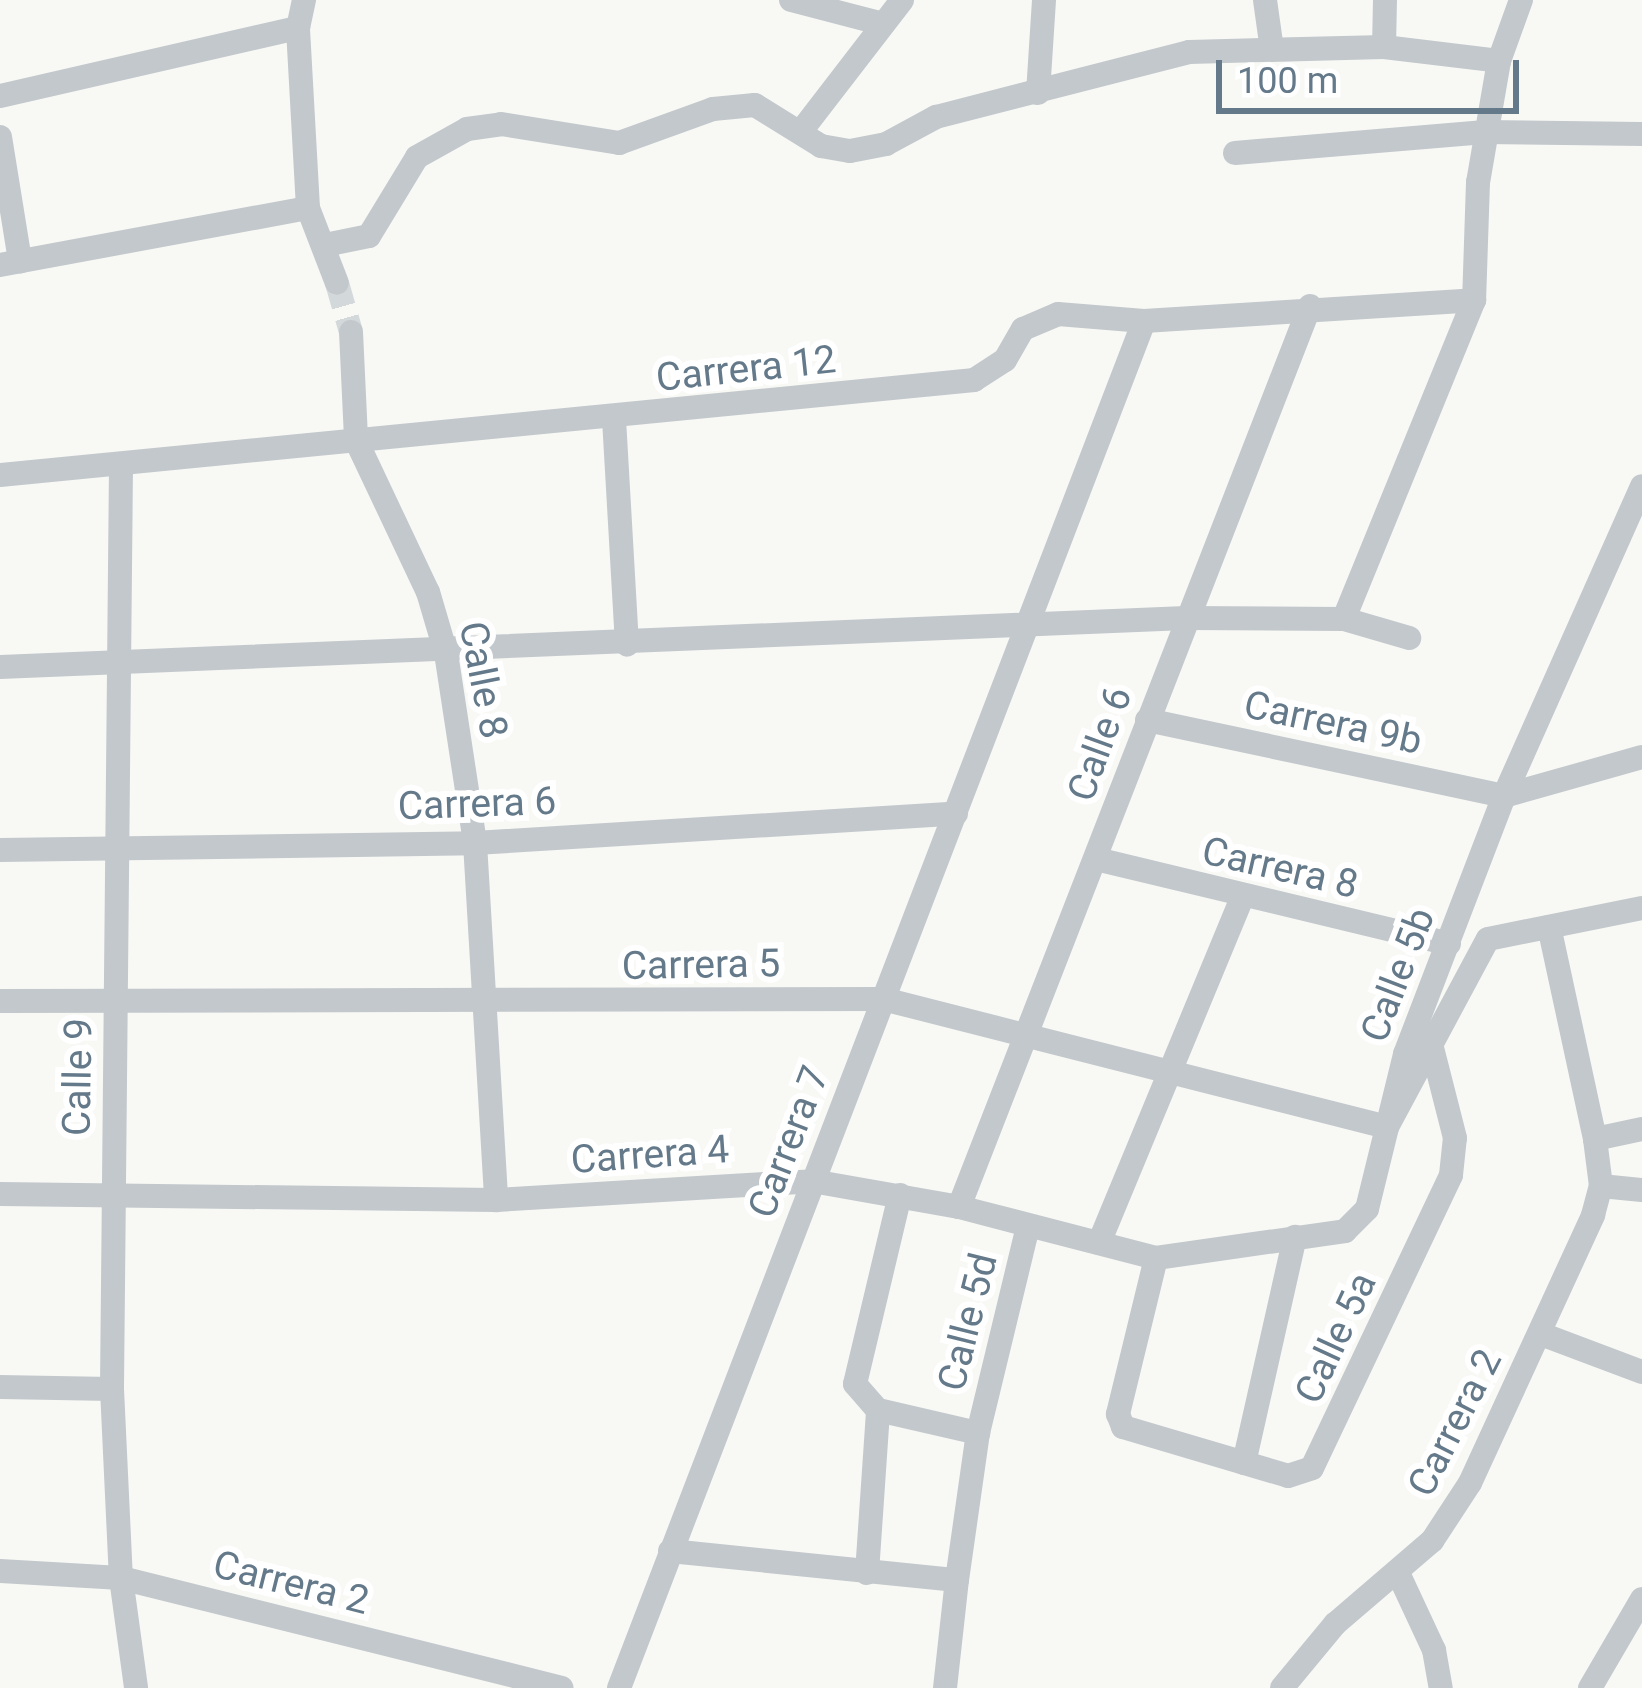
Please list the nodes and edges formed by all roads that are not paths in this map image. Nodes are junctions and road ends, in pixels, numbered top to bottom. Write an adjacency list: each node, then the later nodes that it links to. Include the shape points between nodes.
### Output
1 (304, 0): 9 (street)
2 (902, 0): 8 (street)
3 (1044, 0): 13 (street)
4 (1265, 0): 11 (street)
5 (1385, 0): 10 (street)
6 (1521, 0): 12 (street)
7 (800, 1): 8 (street)
8 (883, 24): 15 (street)
9 (298, 28): 14 (street); 20 (street)
10 (1384, 47): 11 (street); 12 (street)
11 (1272, 50): 13 (street, via 1189,52)
12 (1498, 62): 16 (street)
13 (1038, 93): 15 (street, via 936,117 886,144 850,151 821,146)
14 (0, 96)
15 (802, 130): 21 (street, via 755,105 713,109 619,143 500,124 466,129 417,158 369,236)
16 (1485, 132): 17 (street); 19 (street); 24 (street)
17 (1642, 134)
18 (0, 137): 22 (street)
19 (1235, 153)
20 (308, 208): 21 (street); 22 (street)
21 (325, 245): 23 (street)
22 (10, 263)
23 (337, 283)
24 (1474, 300): 25 (street, Carrera 12); 34 (street)
25 (1310, 306): 26 (street, Carrera 12); 33 (street, Calle 6)
26 (1144, 321): 28 (street, Carrera 12, via 1058,314 1038,320 1005,360 974,380); 35 (street, Carrera 7)
27 (351, 332): 29 (street, Calle 8)
28 (614, 419): 29 (street, Carrera 12); 37 (street)
29 (356, 440): 30 (street, Carrera 12); 38 (street, Calle 8, via 428,592)
30 (121, 466): 31 (street, Carrera 12); 39 (street, Calle 9)
31 (0, 475)
32 (1642, 486): 43 (street, Calle 5b)
33 (1186, 618): 34 (street); 35 (street); 41 (street, Calle 6)
34 (1344, 619): 36 (street)
35 (1024, 622): 37 (street); 44 (street, Carrera 7)
36 (1408, 638)
37 (628, 645): 38 (street)
38 (446, 653): 39 (street); 45 (street, Calle 8)
39 (115, 663): 40 (street); 46 (street, Calle 9)
40 (0, 667)
41 (1147, 720): 43 (street, Carrera 9b); 48 (street, Calle 6)
42 (1642, 757): 43 (street)
43 (1504, 796): 52 (street, Calle 5b)
44 (956, 814): 45 (street, Carrera 6); 54 (street, Carrera 7)
45 (475, 843): 46 (street, Carrera 6); 56 (street, Calle 8)
46 (116, 846): 47 (street, Carrera 6); 53 (street, Calle 9)
47 (0, 850)
48 (1096, 860): 49 (street, Carrera 8); 57 (street, Calle 6)
49 (1242, 898): 52 (street, Carrera 8); 59 (street)
50 (1642, 908): 51 (street)
51 (1549, 927): 58 (street, via 1488,939 1476,950); 62 (street, Carrera 2)
52 (1449, 944): 60 (street, Calle 5b, via 1405,1054)
53 (116, 999): 55 (street, Carrera 5); 56 (street, Carrera 5); 66 (street, Calle 9)
54 (883, 999): 56 (street, Carrera 5); 57 (street, Carrera 5); 63 (street, Carrera 7)
55 (0, 1000)
56 (482, 1004): 69 (street, Calle 8)
57 (1026, 1031): 59 (street, Carrera 5); 70 (street, Calle 6)
58 (1432, 1048): 60 (street); 81 (street, Calle 5a, via 1456,1149 1441,1197 1320,1457 1288,1476)
59 (1169, 1072): 60 (street, Carrera 5); 73 (street)
60 (1388, 1127): 72 (street, Calle 5b, via 1360,1220 1345,1231)
61 (1642, 1129): 62 (street)
62 (1595, 1138): 64 (street, Carrera 2)
63 (812, 1181): 68 (street, Carrera 4); 69 (street, Carrera 4); 82 (street, Carrera 7)
64 (1601, 1186): 65 (street); 75 (street, Carrera 2)
65 (1642, 1190)
66 (112, 1193): 67 (street, Carrera 4); 69 (street, Carrera 4); 78 (street, Calle 9)
67 (0, 1194)
68 (900, 1195): 70 (street, Carrera 4); 79 (street, via 855,1384)
69 (496, 1200)
70 (959, 1208): 71 (street, Carrera 4)
71 (1028, 1227): 73 (street, Carrera 4); 80 (street, Calle 5d)
72 (1294, 1238): 74 (street, Carrera 4); 81 (street)
73 (1099, 1243): 74 (street, Carrera 4)
74 (1156, 1258): 81 (street, Calle 5a, via 1118,1414 1124,1427)
75 (1540, 1334): 76 (street); 85 (street, Carrera 2, via 1470,1483)
76 (1642, 1372)
77 (0, 1387): 78 (street)
78 (112, 1389): 86 (street, Calle 9)
79 (878, 1410): 80 (street); 84 (street)
80 (978, 1432): 87 (street, Calle 5d)
81 (1244, 1463)
82 (670, 1551): 84 (street); 91 (street, Carrera 7)
83 (0, 1571): 86 (street, Carrera 2)
84 (867, 1573): 87 (street)
85 (1399, 1575): 93 (street, Carrera 2, via 1335,1624); 94 (street, via 1434,1651)
86 (122, 1578): 89 (street, Calle 9); 90 (street, Carrera 2)
87 (957, 1580): 92 (street, Calle 5d)
88 (1642, 1599): 95 (street)
89 (136, 1688)
90 (561, 1688)
91 (619, 1688)
92 (945, 1688)
93 (1282, 1688)
94 (1441, 1688)
95 (1590, 1688)

